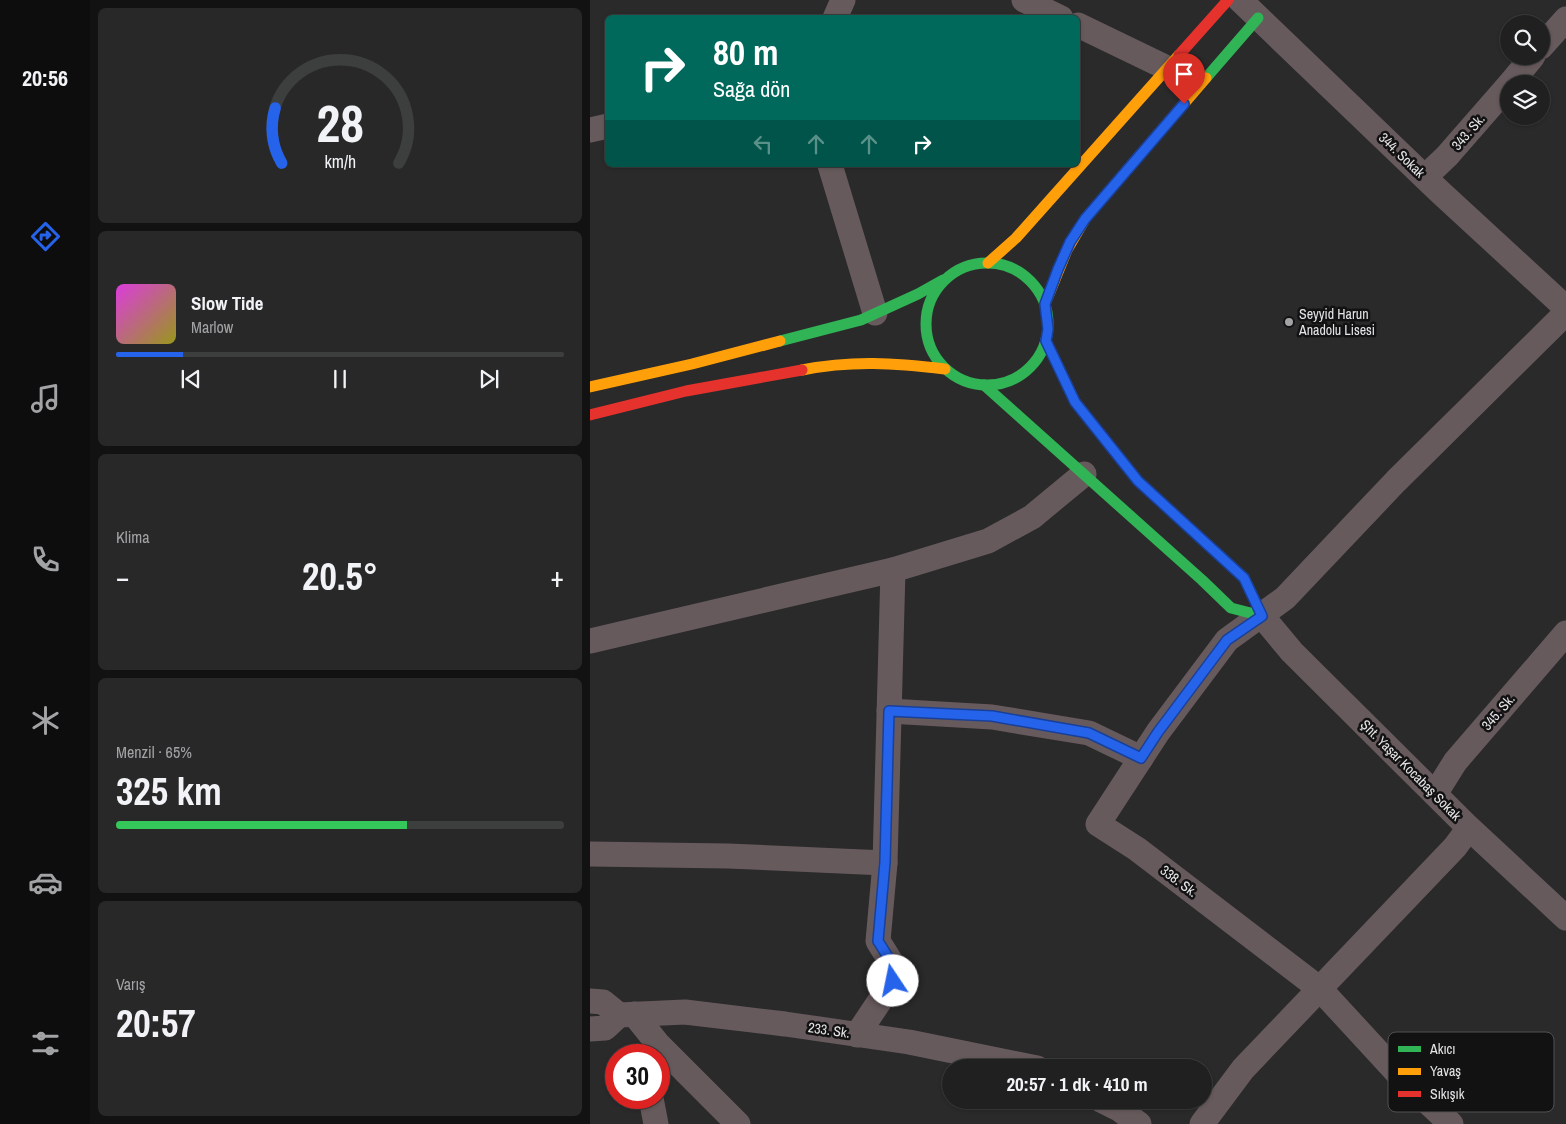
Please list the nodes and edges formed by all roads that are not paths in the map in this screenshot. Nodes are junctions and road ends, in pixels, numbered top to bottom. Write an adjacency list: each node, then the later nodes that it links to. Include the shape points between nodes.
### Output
1 (843, 0): 5 (street)
2 (1024, 0): 6 (street)
3 (1228, 0): 12 (street)
4 (1240, 0): 7 (street, 344. Sokak)
5 (836, 15)
6 (1055, 15)
7 (1258, 18): 20 (street, 344. Sokak); 23 (street, via 1085,219 1070,242)
8 (1566, 19): 10 (street)
9 (1080, 26): 12 (street)
10 (1550, 37)
11 (1525, 65): 13 (street, 343. Sk.)
12 (1167, 68): 17 (street)
13 (1517, 75)
14 (1500, 95): 20 (street, 343. Sk., via 1448,156)
15 (605, 127): 16 (street)
16 (590, 130)
17 (1080, 166)
18 (831, 167): 25 (street)
19 (1079, 167): 21 (street, via 1016,238)
20 (1425, 177): 24 (street, 344. Sokak)
21 (988, 263): 22 (street, via 964,267); 23 (street, via 1023,274)
22 (943, 280): 25 (street); 28 (street, via 930,301 925,325 926,338)
23 (1045, 304): 27 (street)
24 (1566, 308)
25 (875, 313): 30 (street, via 861,320 701,362)
26 (1566, 313): 34 (street, 338. Sk., via 1396,481 1285,598)
27 (1046, 341): 29 (street, via 1026,372 1004,383); 34 (street, via 1075,402 1138,481 1244,578)
28 (945, 369): 29 (street, via 967,382); 31 (street, via 896,363 816,367 686,391)
29 (984, 385): 32 (street)
30 (590, 387)
31 (590, 415)
32 (1084, 474): 33 (street, via 1032,517 988,541); 34 (street, via 1231,608)
33 (893, 570): 36 (street); 37 (street)
34 (1262, 616): 38 (street, 338. Sk., via 1227,640); 39 (street, Şht. Yaşar Kocabaş Sokak, via 1292,652)
35 (1566, 633): 39 (street, 345. Sk., via 1455,762)
36 (590, 641)
37 (889, 711): 38 (street, via 992,716 1089,733); 42 (street)
38 (1141, 758): 44 (street, 338. Sk., via 1098,824 1137,849)
39 (1435, 794): 40 (street, Şht. Yaşar Kocabaş Sokak)
40 (1469, 828): 43 (street, Şht. Yaşar Kocabaş Sokak); 44 (street, via 1455,847)
41 (590, 854): 42 (street)
42 (885, 862): 48 (street, via 878,941 893,965 893,981)
43 (1566, 918)
44 (1320, 989): 51 (street, 338. Sk.); 58 (street, via 1243,1069)
45 (590, 1001): 46 (street, via 603,1002)
46 (627, 1014): 47 (street, via 605,1028); 48 (street, 233. Sk., via 684,1012); 49 (street); 56 (street)
47 (590, 1029)
48 (857, 1034): 50 (street, 233. Sk.)
49 (639, 1044)
50 (993, 1059)
51 (1388, 1063)
52 (653, 1109): 55 (street)
53 (1119, 1109): 57 (street)
54 (1438, 1112): 59 (street, 338. Sk.)
55 (656, 1124)
56 (738, 1124)
57 (1139, 1124)
58 (1202, 1124)
59 (1451, 1124)

